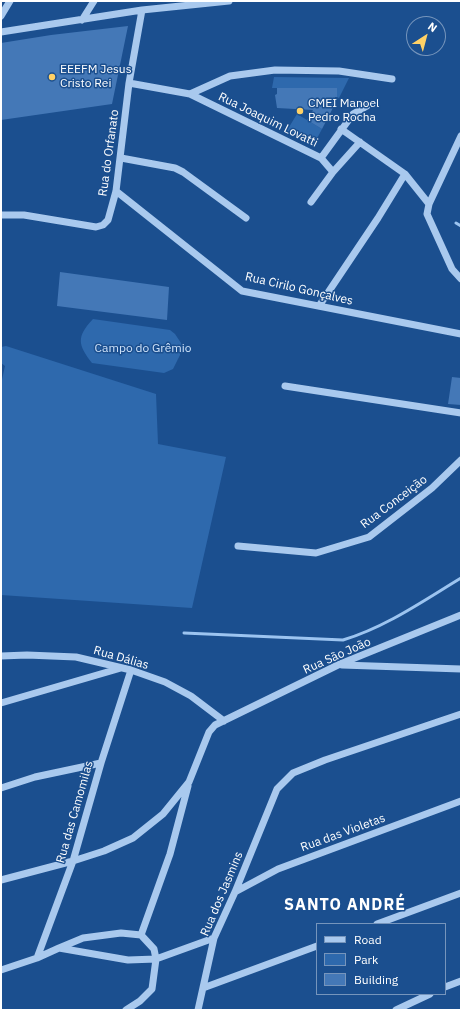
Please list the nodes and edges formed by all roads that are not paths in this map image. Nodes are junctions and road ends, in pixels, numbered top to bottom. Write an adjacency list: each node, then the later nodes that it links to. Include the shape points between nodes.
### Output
1 (10, 1): 6 (street)
2 (94, 1): 7 (street)
3 (229, 1): 4 (street)
4 (177, 4): 5 (street)
5 (142, 10): 7 (street); 10 (street, Rua do Orfanato)
6 (2, 13)
7 (82, 20): 8 (street)
8 (1, 32)
9 (392, 79): 11 (street, via 339,71 275,70 230,76)
10 (129, 83): 11 (street, Rua Joaquim Lovatti); 16 (street, Rua do Orfanato)
11 (190, 94): 17 (street, Rua Joaquim Lovatti)
12 (367, 106): 13 (street, Rua Joaquim Lovatti, via 352,114)
13 (341, 129): 15 (street); 17 (street, Rua Joaquim Lovatti)
14 (461, 136): 22 (street)
15 (360, 142): 18 (street); 19 (street)
16 (121, 158): 20 (street, Rua do Orfanato); 24 (street, via 175,168)
17 (321, 158): 18 (street)
18 (333, 172): 21 (street)
19 (405, 174): 22 (street); 26 (street)
20 (116, 191): 23 (street, Rua do Orfanato, via 108,220 96,227 24,215); 26 (street, Rua Cirilo Gonçalves, via 242,290)
21 (311, 202)
22 (429, 204): 25 (street, via 427,214 452,269)
23 (1, 215)
24 (246, 218)
25 (461, 279)
26 (319, 306): 27 (street, Rua Cirilo Gonçalves)
27 (461, 334)
28 (285, 386): 29 (street)
29 (461, 413)
30 (461, 460): 31 (street, Rua Conceição, via 432,488 369,537 316,553)
31 (238, 546)
32 (461, 615): 34 (street, Rua São João)
33 (1, 656): 35 (street, Rua Dálias, via 76,657)
34 (340, 664): 36 (street); 40 (street, Rua São João)
35 (121, 668): 37 (street, Rua Dálias); 38 (street)
36 (461, 669)
37 (131, 670): 40 (street, Rua Dálias, via 165,682 191,696); 41 (street, Rua das Camomilas)
38 (1, 704)
39 (461, 714): 47 (street, Rua dos Jasmins, via 293,773 277,789)
40 (224, 721): 42 (street, Rua São João, via 209,732)
41 (101, 763): 43 (street, via 34,777); 45 (street, Rua das Camomilas)
42 (189, 782): 45 (street, via 164,814 133,838); 50 (street, via 170,854)
43 (1, 788)
44 (461, 801): 47 (street, Rua das Violetas, via 278,869)
45 (73, 861): 46 (street); 54 (street, Rua das Camomilas)
46 (1, 880)
47 (236, 892): 51 (street, Rua dos Jasmins)
48 (461, 893): 49 (street)
49 (380, 923)
50 (141, 935): 53 (street, via 121,934 83,938); 55 (street, via 154,949)
51 (214, 938): 55 (street); 59 (street, Rua dos Jasmins)
52 (316, 946): 59 (street)
53 (59, 948): 54 (street); 55 (street, via 128,960)
54 (37, 958): 56 (street)
55 (156, 960): 61 (street, via 152,988 140,1001)
56 (1, 970)
57 (461, 981): 58 (street)
58 (446, 987)
59 (204, 988): 62 (street, Rua dos Jasmins)
60 (428, 995): 63 (street)
61 (126, 1010)
62 (198, 1010)
63 (396, 1010)

